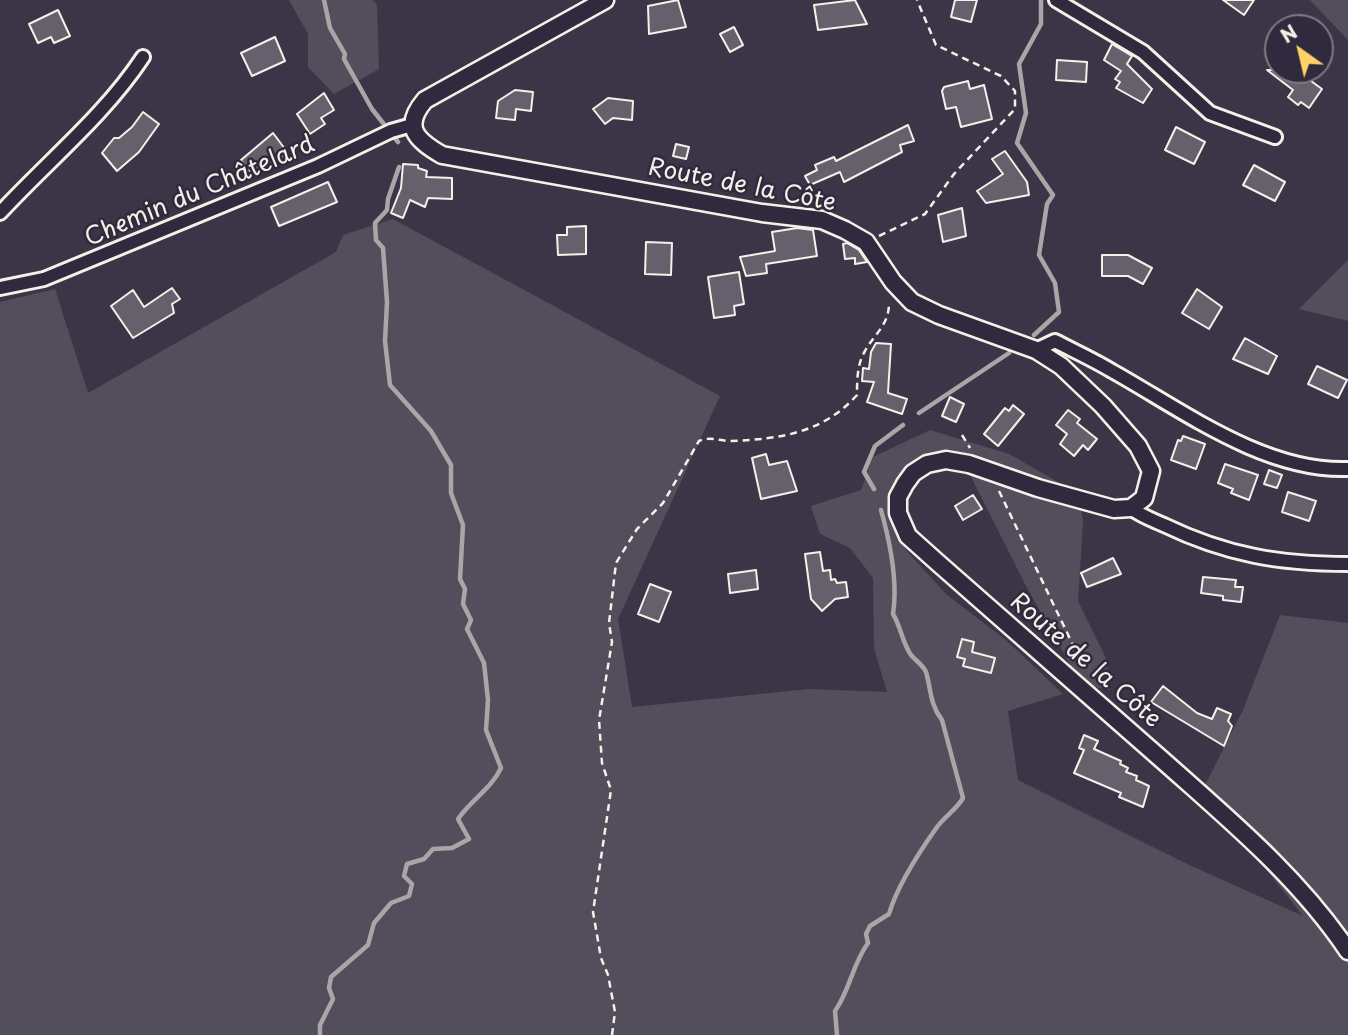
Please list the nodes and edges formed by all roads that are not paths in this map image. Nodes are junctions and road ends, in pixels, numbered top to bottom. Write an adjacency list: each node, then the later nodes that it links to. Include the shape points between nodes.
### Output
1 (605, 0): 4 (street, via 434,94 417,109)
2 (1056, 0): 5 (street, via 1143,52 1210,113)
3 (143, 57): 6 (street, via 96,116)
4 (412, 125): 7 (street, Chemin du Châtelard, via 56,274); 8 (street, Route de la Côte, via 417,137 442,155 822,220 866,243 912,302)
5 (1275, 137)
6 (0, 214)
7 (0, 288)
8 (1036, 350): 9 (street, via 1055,341 1201,425 1306,466); 10 (street, Route de la Côte, via 1083,385 1145,458 1151,471 1149,484 1144,498)
9 (1348, 469)
10 (1131, 508): 11 (street, via 1181,533 1254,558); 12 (street, Route de la Côte, via 1114,509 946,460 920,468 898,497 901,526 1213,805 1319,909)
11 (1348, 564)
12 (1348, 951)

